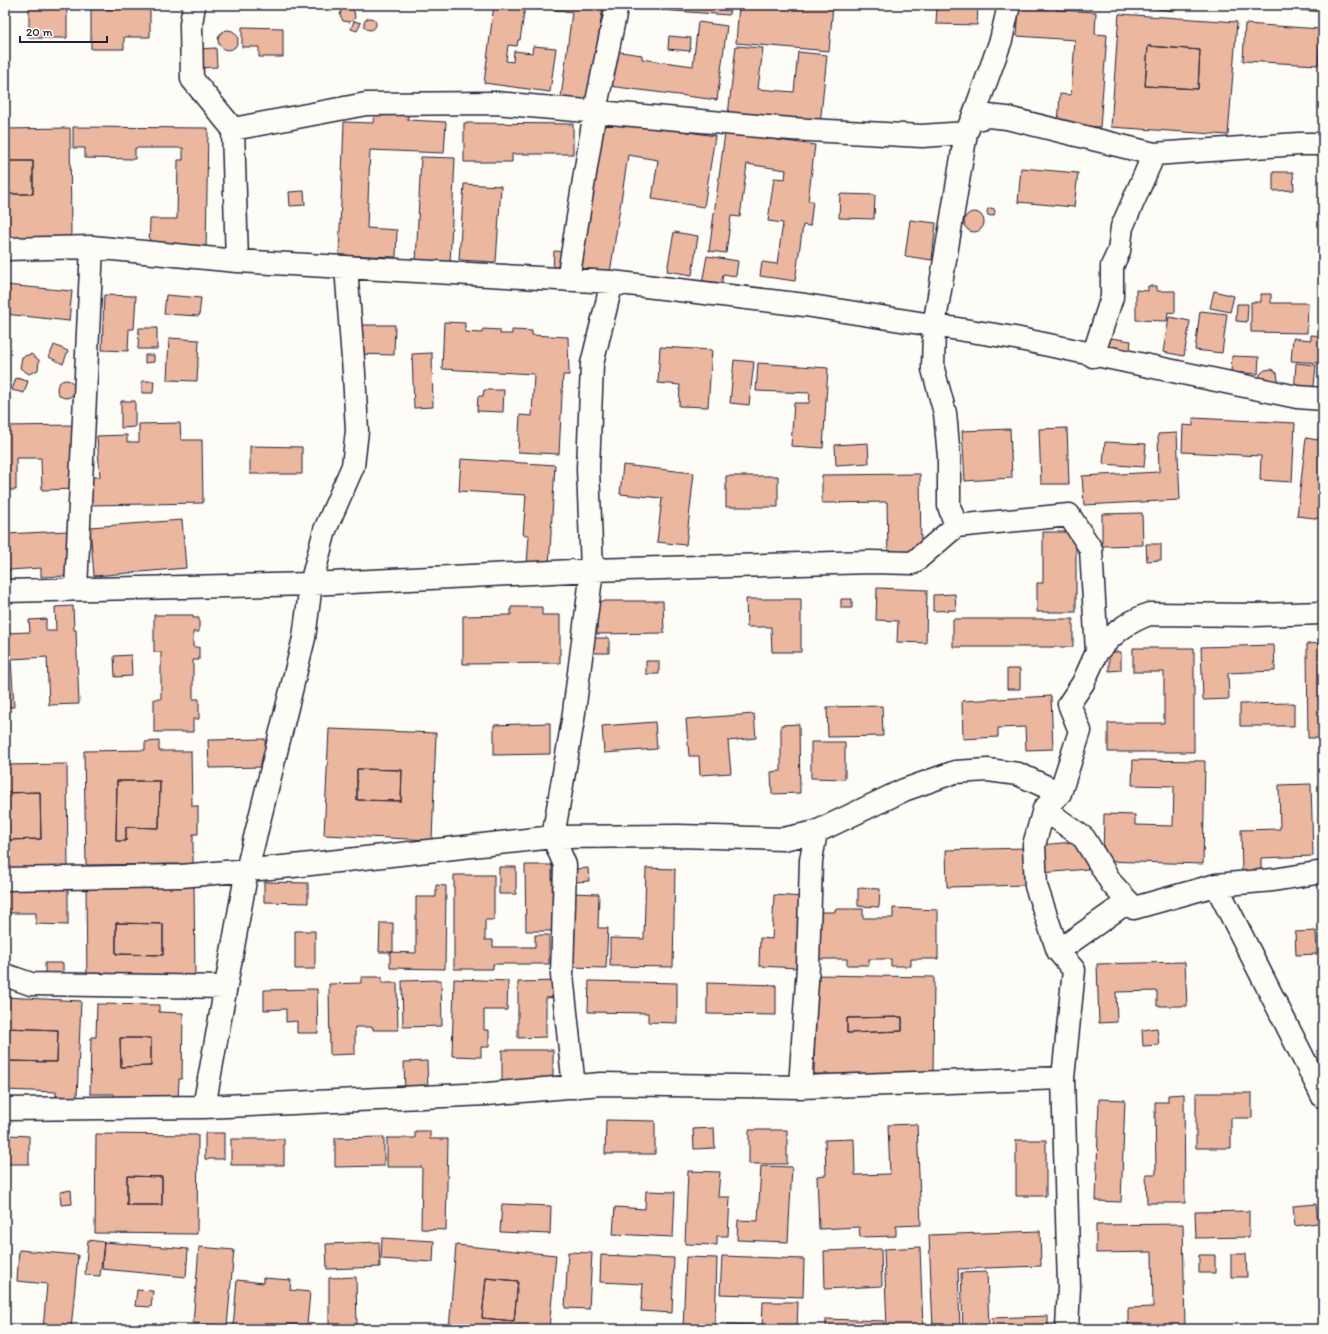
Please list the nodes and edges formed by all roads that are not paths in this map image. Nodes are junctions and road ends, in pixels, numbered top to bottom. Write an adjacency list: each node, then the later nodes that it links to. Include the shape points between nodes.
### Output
1 (194, 5): 6 (street, via 191,24 192,79)
2 (617, 5): 4 (street)
3 (1009, 5): 5 (street, via 1001,40)
4 (595, 111): 5 (street, via 791,129 922,136); 6 (street, via 496,103 366,104); 13 (street)
5 (969, 127): 8 (street, via 988,116 1007,118); 15 (street)
6 (233, 129): 11 (street)
7 (1323, 144): 8 (street)
8 (1154, 154): 16 (street, via 1122,227 1120,251 1112,266 1112,297)
9 (92, 247): 10 (street); 11 (street); 21 (street)
10 (5, 248)
11 (237, 261): 12 (street)
12 (346, 267): 13 (street); 20 (street, via 357,431 354,459 325,530)
13 (568, 280): 14 (street)
14 (612, 282): 15 (street, via 805,305); 19 (street, via 592,364 588,469)
15 (934, 326): 16 (street, via 1015,338); 18 (street, via 934,369 945,413 949,457 949,506)
16 (1093, 356): 17 (street, via 1297,397)
17 (1323, 399)
18 (956, 526): 19 (street, via 913,563); 24 (street, via 1069,515 1091,549)
19 (592, 570): 20 (street); 28 (street, via 573,720)
20 (311, 584): 21 (street); 29 (street, via 304,638)
21 (76, 589): 22 (street)
22 (5, 592)
23 (1323, 613): 24 (street, via 1149,614 1118,629)
24 (1097, 652): 25 (street, via 1083,683 1069,704 1080,731)
25 (1060, 793): 26 (street); 27 (street, via 1018,774 988,770 955,772 904,790)
26 (1044, 809): 33 (street, via 1084,838 1112,884); 34 (street, via 1034,845 1036,886)
27 (816, 832): 28 (street, via 783,839 678,836); 39 (street, via 811,860 808,966)
28 (553, 837): 29 (street); 38 (street, via 565,865 562,975)
29 (247, 870): 31 (street, via 181,876); 36 (street)
30 (1323, 872): 32 (street)
31 (5, 879)
32 (1216, 885): 33 (street); 40 (street)
33 (1134, 908): 34 (street, via 1126,903)
34 (1058, 951): 37 (street, via 1074,970)
35 (5, 975): 36 (street, via 31,984)
36 (226, 987): 41 (street)
37 (1063, 1078): 39 (street); 43 (street, via 1069,1287)
38 (574, 1087): 39 (street, via 601,1084); 41 (street, via 487,1094)
39 (800, 1087)
40 (1323, 1097)
41 (204, 1107): 42 (street)
42 (5, 1109)
43 (1067, 1329)

